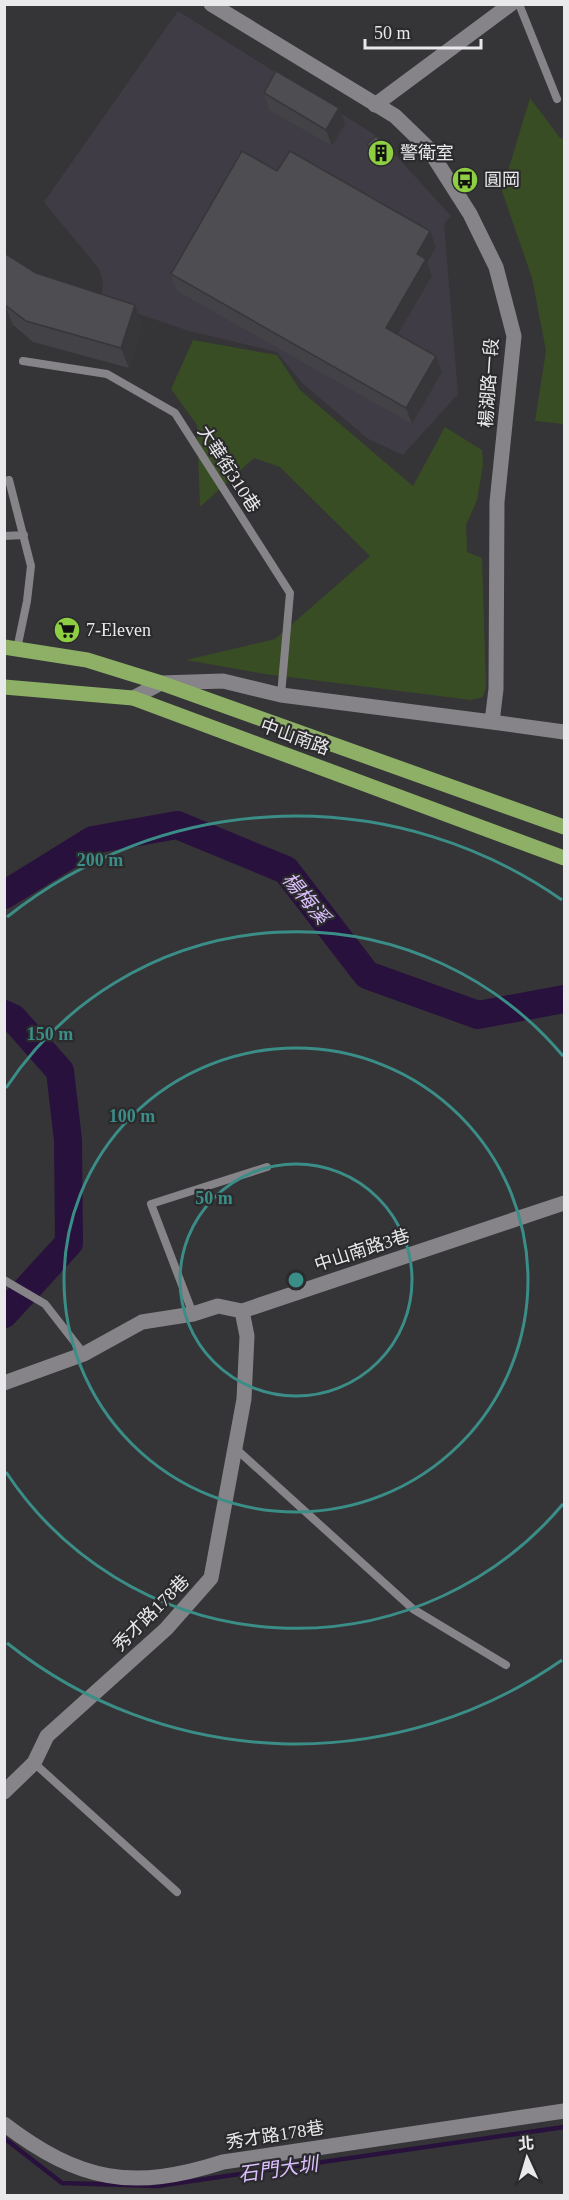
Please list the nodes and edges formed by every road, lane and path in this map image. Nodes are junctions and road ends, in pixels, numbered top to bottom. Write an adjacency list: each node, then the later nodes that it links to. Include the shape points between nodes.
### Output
1 (211, 4): 5 (street, 楊湖路一段)
2 (511, 4): 5 (street)
3 (519, 4): 4 (lane)
4 (557, 99)
5 (375, 105): 15 (street, 楊湖路一段, via 395,116 428,148 470,214 496,267 514,336 497,502 496,689)
6 (22, 361): 13 (lane, 大華街310巷, via 107,374 175,412 290,593)
7 (9, 480): 8 (lane)
8 (24, 535): 9 (lane); 10 (lane, via 31,566 27,601)
9 (4, 537)
10 (11, 648): 11 (main road, 中山南路, via 87,660)
11 (161, 683): 13 (street, via 223,681); 14 (street); 17 (main road, 中山南路)
12 (4, 687): 14 (main road, 中山南路)
13 (280, 695): 15 (street)
14 (133, 698): 18 (main road, 中山南路)
15 (492, 722): 16 (street)
16 (564, 732)
17 (564, 827)
18 (564, 858)
19 (267, 1167): 23 (lane, via 152,1204)
20 (564, 1203): 22 (street, 中山南路3巷)
21 (4, 1280): 24 (lane, via 45,1304)
22 (242, 1311): 23 (street, 中山南路3巷, via 218,1306); 26 (street, 秀才路178巷, via 247,1336 244,1399)
23 (193, 1314): 24 (street, 中山南路3巷, via 142,1322)
24 (84, 1354): 25 (street, 中山南路3巷)
25 (4, 1383)
26 (234, 1447): 27 (lane, via 413,1609); 28 (street, 秀才路178巷, via 212,1578 166,1629 47,1736)
27 (506, 1665)
28 (34, 1763): 29 (street, 秀才路178巷); 30 (lane)
29 (4, 1792)
30 (177, 1892)
31 (564, 2111): 32 (street, 秀才路178巷, via 223,2162 155,2178 115,2178 72,2167)
32 (4, 2124)

